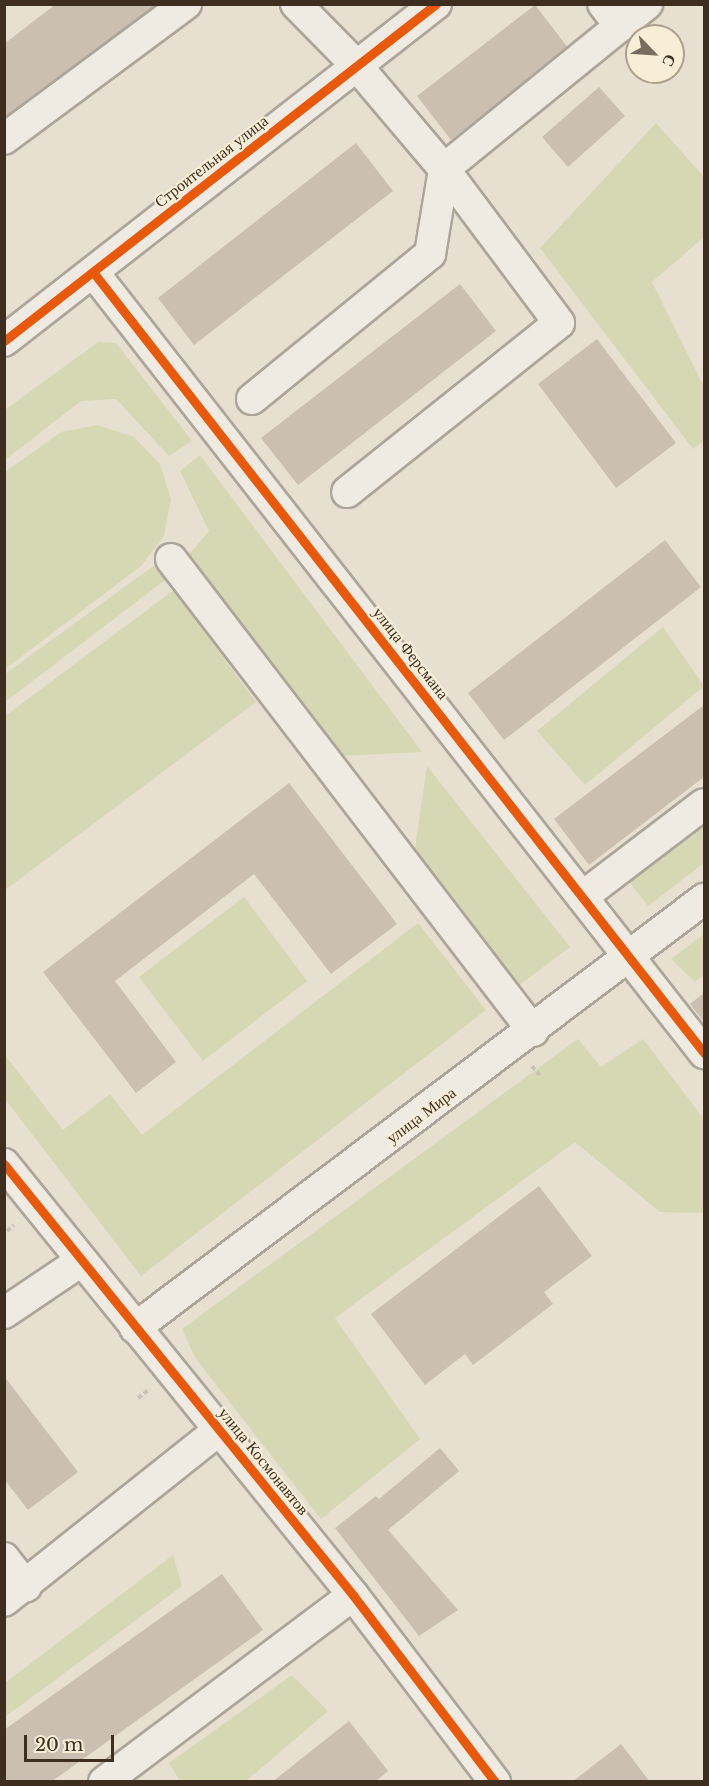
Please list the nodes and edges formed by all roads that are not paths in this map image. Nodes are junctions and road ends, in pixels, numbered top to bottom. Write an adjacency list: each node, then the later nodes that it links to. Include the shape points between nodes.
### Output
1 (186, 4): 7 (street)
2 (296, 4): 6 (street)
3 (436, 4): 6 (street, Строительная улица)
4 (647, 4): 5 (street)
5 (611, 15): 8 (street)
6 (357, 66): 8 (street); 9 (street, Строительная улица)
7 (4, 139)
8 (444, 169): 11 (street, via 430,254); 12 (street, via 558,323)
9 (93, 272): 10 (street, Строительная улица); 15 (street, улица Ферсмана)
10 (4, 341)
11 (252, 399)
12 (347, 492)
13 (171, 559): 18 (street)
14 (705, 804): 15 (street)
15 (582, 897): 17 (street, улица Ферсмана)
16 (705, 899): 17 (street, улица Мира)
17 (630, 957): 18 (street, улица Мира); 19 (street, улица Ферсмана)
18 (533, 1031): 23 (street, улица Мира)
19 (705, 1053)
20 (4, 1164): 21 (street, улица Космонавтов)
21 (81, 1261): 22 (street); 23 (street, улица Космонавтов)
22 (4, 1313)
23 (135, 1328): 24 (street, улица Космонавтов)
24 (220, 1430): 26 (street); 27 (street, улица Космонавтов)
25 (4, 1558): 26 (street)
26 (16, 1593)
27 (353, 1595): 28 (street); 29 (street, улица Космонавтов)
28 (104, 1782)
29 (495, 1782)

